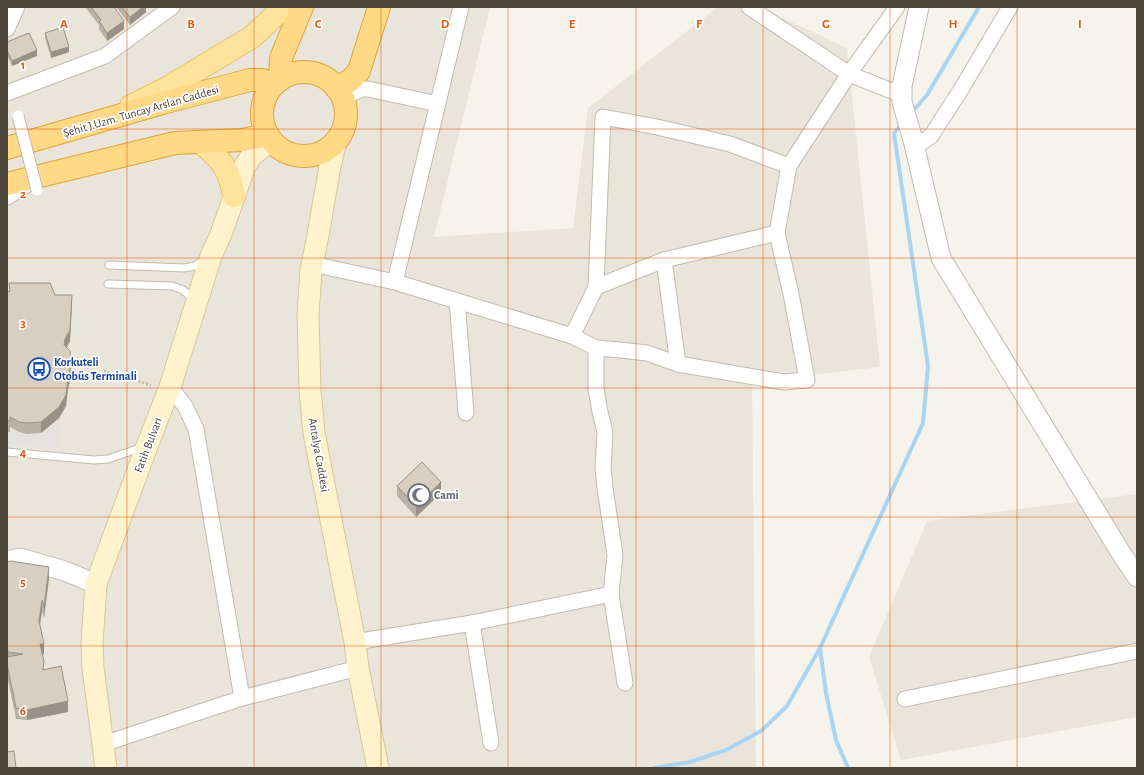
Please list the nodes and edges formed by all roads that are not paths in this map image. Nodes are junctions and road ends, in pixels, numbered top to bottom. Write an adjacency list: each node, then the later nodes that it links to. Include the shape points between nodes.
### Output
1 (17, 7): 11 (street)
2 (172, 7): 14 (street, via 105,56)
3 (284, 7): 19 (main road, via 252,37 169,87)
4 (302, 7): 13 (highway, via 281,58)
5 (379, 7): 15 (highway, via 359,71)
6 (461, 7): 17 (street)
7 (749, 7): 12 (street)
8 (897, 7): 12 (street)
9 (919, 7): 16 (street, via 902,86)
10 (1010, 7): 23 (street, via 931,136)
11 (7, 29)
12 (849, 74): 16 (street); 25 (street)
13 (278, 82): 15 (highway, via 293,74 307,73 321,76); 19 (highway, Şehit J.Uzm. Tuncay Arslan Caddesi, via 250,80); 20 (highway, via 267,95 262,108 263,122)
14 (7, 93)
15 (340, 93): 17 (street, via 368,89); 21 (highway, via 345,108 345,122)
16 (902, 98): 23 (street)
17 (438, 104): 35 (street)
18 (18, 116): 26 (street, bridge)
19 (101, 121): 24 (highway, Şehit J.Uzm. Tuncay Arslan Caddesi)
20 (270, 138): 21 (highway, via 288,153 307,156 320,153); 22 (highway); 28 (main road, Fatih Bulvarı, via 252,155 245,166)
21 (336, 141): 33 (main road, Antalya Caddesi)
22 (200, 142): 26 (highway, via 176,143); 28 (main road, via 223,164 231,180)
23 (914, 143): 48 (street, via 940,258)
24 (7, 148)
25 (789, 166): 30 (street); 37 (street, via 730,144 603,117)
26 (40, 183): 27 (highway); 29 (street)
27 (7, 184)
28 (234, 196): 31 (main road, Fatih Bulvarı)
29 (7, 197)
30 (777, 233): 32 (street); 42 (street, via 807,380 784,382)
31 (211, 256): 34 (lane, via 195,266 184,268); 39 (main road, Fatih Bulvarı)
32 (664, 260): 37 (street); 42 (street)
33 (312, 264): 35 (street); 52 (main road, Antalya Caddesi, via 308,315 314,434)
34 (110, 265)
35 (395, 282): 38 (street)
36 (108, 284): 39 (lane, via 172,286 191,296)
37 (596, 288): 40 (street)
38 (457, 301): 40 (street); 44 (street)
39 (196, 308): 43 (main road, Fatih Bulvarı)
40 (572, 336): 41 (street)
41 (596, 348): 42 (street, via 647,353); 50 (street, via 596,389 605,432 603,468 615,555)
42 (678, 364)
43 (161, 386): 45 (main road, Fatih Bulvarı); 56 (street, via 185,406 196,429)
44 (466, 413)
45 (147, 446): 46 (lane, via 108,459 94,460); 49 (main road, Fatih Bulvarı)
46 (7, 452)
47 (7, 561): 49 (street, via 20,558 65,571)
48 (1137, 577)
49 (96, 584): 59 (main road, Fatih Bulvarı, via 92,649)
50 (611, 594): 51 (street); 55 (street)
51 (472, 623): 52 (street); 58 (street)
52 (354, 642): 54 (main road, Antalya Caddesi)
53 (1137, 651): 57 (street)
54 (358, 668): 56 (street); 61 (main road, Antalya Caddesi)
55 (625, 683)
56 (242, 698): 59 (street)
57 (905, 699)
58 (491, 743)
59 (103, 744): 60 (main road, Fatih Bulvarı)
60 (106, 768)
61 (378, 768)

